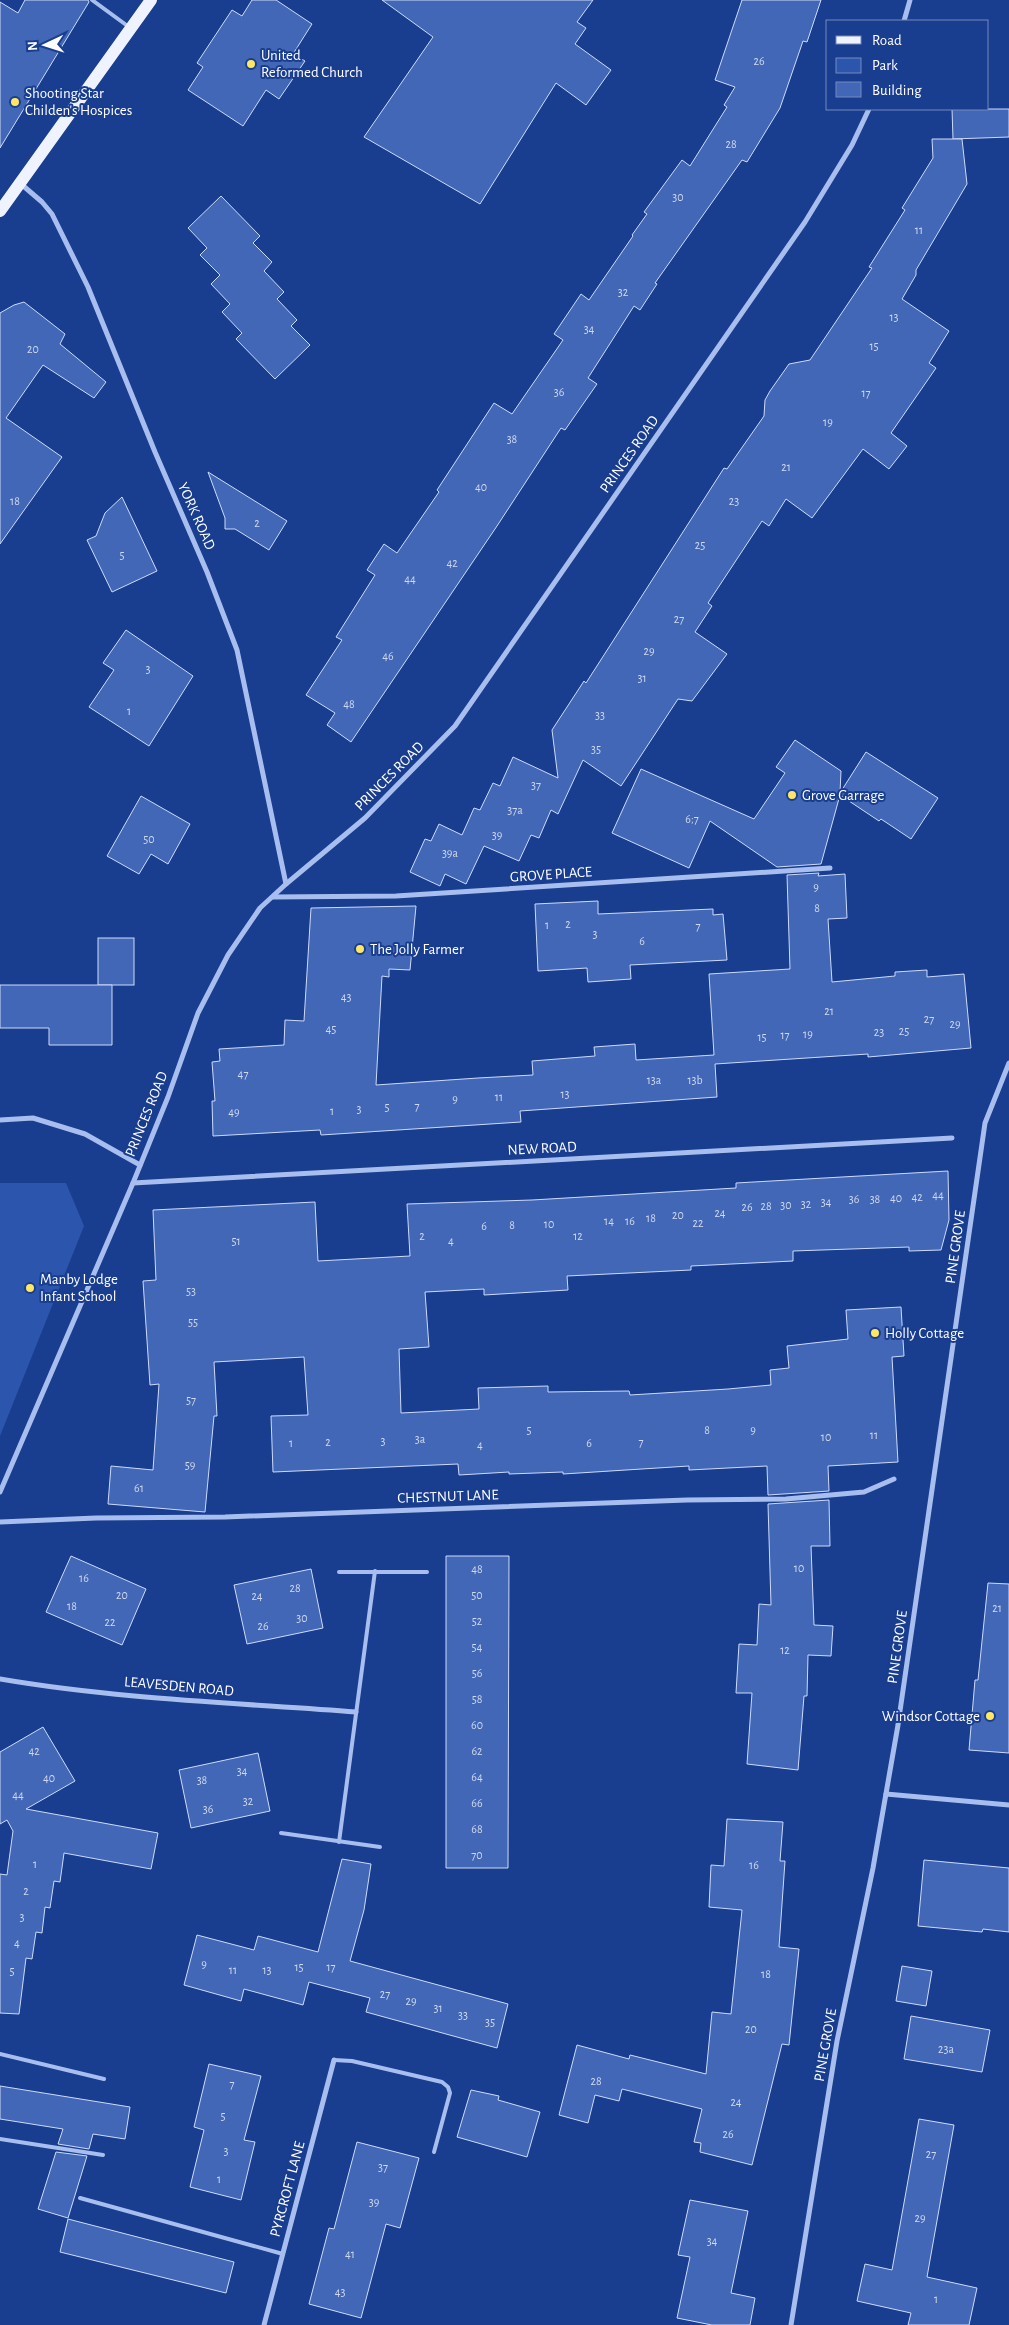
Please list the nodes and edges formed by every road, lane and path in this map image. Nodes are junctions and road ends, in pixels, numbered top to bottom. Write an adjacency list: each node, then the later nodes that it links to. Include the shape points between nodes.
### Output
1 (92, 0): 5 (lane)
2 (151, 0): 5 (main road)
3 (910, 0): 4 (street)
4 (904, 20)
5 (130, 29): 7 (main road)
6 (869, 110): 10 (street, PRINCES ROAD, via 852,145 806,222 455,726 365,818)
7 (21, 184): 8 (main road); 10 (street, YORK ROAD, via 52,214 88,287 208,572 237,650)
8 (0, 211)
9 (830, 868): 11 (street, GROVE PLACE, via 396,896)
10 (286, 884): 11 (street, PRINCES ROAD)
11 (273, 897): 15 (street, PRINCES ROAD, via 260,908 228,954 198,1013)
12 (1009, 1063): 25 (street, PINE GROVE, via 985,1123)
13 (0, 1120): 15 (street, via 33,1118 85,1134)
14 (952, 1138): 16 (street, NEW ROAD)
15 (140, 1165): 16 (street, PRINCES ROAD)
16 (133, 1183): 18 (street, PRINCES ROAD)
17 (894, 1479): 19 (street, CHESTNUT LANE, via 864,1492 786,1499)
18 (0, 1492)
19 (0, 1522)
20 (375, 1571): 21 (lane); 22 (lane); 24 (lane)
21 (340, 1572)
22 (427, 1572)
23 (0, 1679): 24 (street, LEAVESDEN ROAD, via 126,1695)
24 (356, 1712): 28 (lane)
25 (886, 1794): 26 (street); 39 (street, PINE GROVE, via 837,2041)
26 (1009, 1805)
27 (281, 1834): 28 (lane)
28 (339, 1842): 29 (lane)
29 (380, 1847)
30 (0, 2054): 32 (lane)
31 (334, 2060): 34 (lane, via 352,2061 442,2082 448,2087 450,2094); 37 (street, PYRCROFT LANE)
32 (104, 2079)
33 (0, 2139): 35 (lane)
34 (434, 2152)
35 (103, 2155)
36 (80, 2198): 37 (lane)
37 (283, 2254): 38 (street, PYRCROFT LANE)
38 (264, 2325)
39 (791, 2325)

